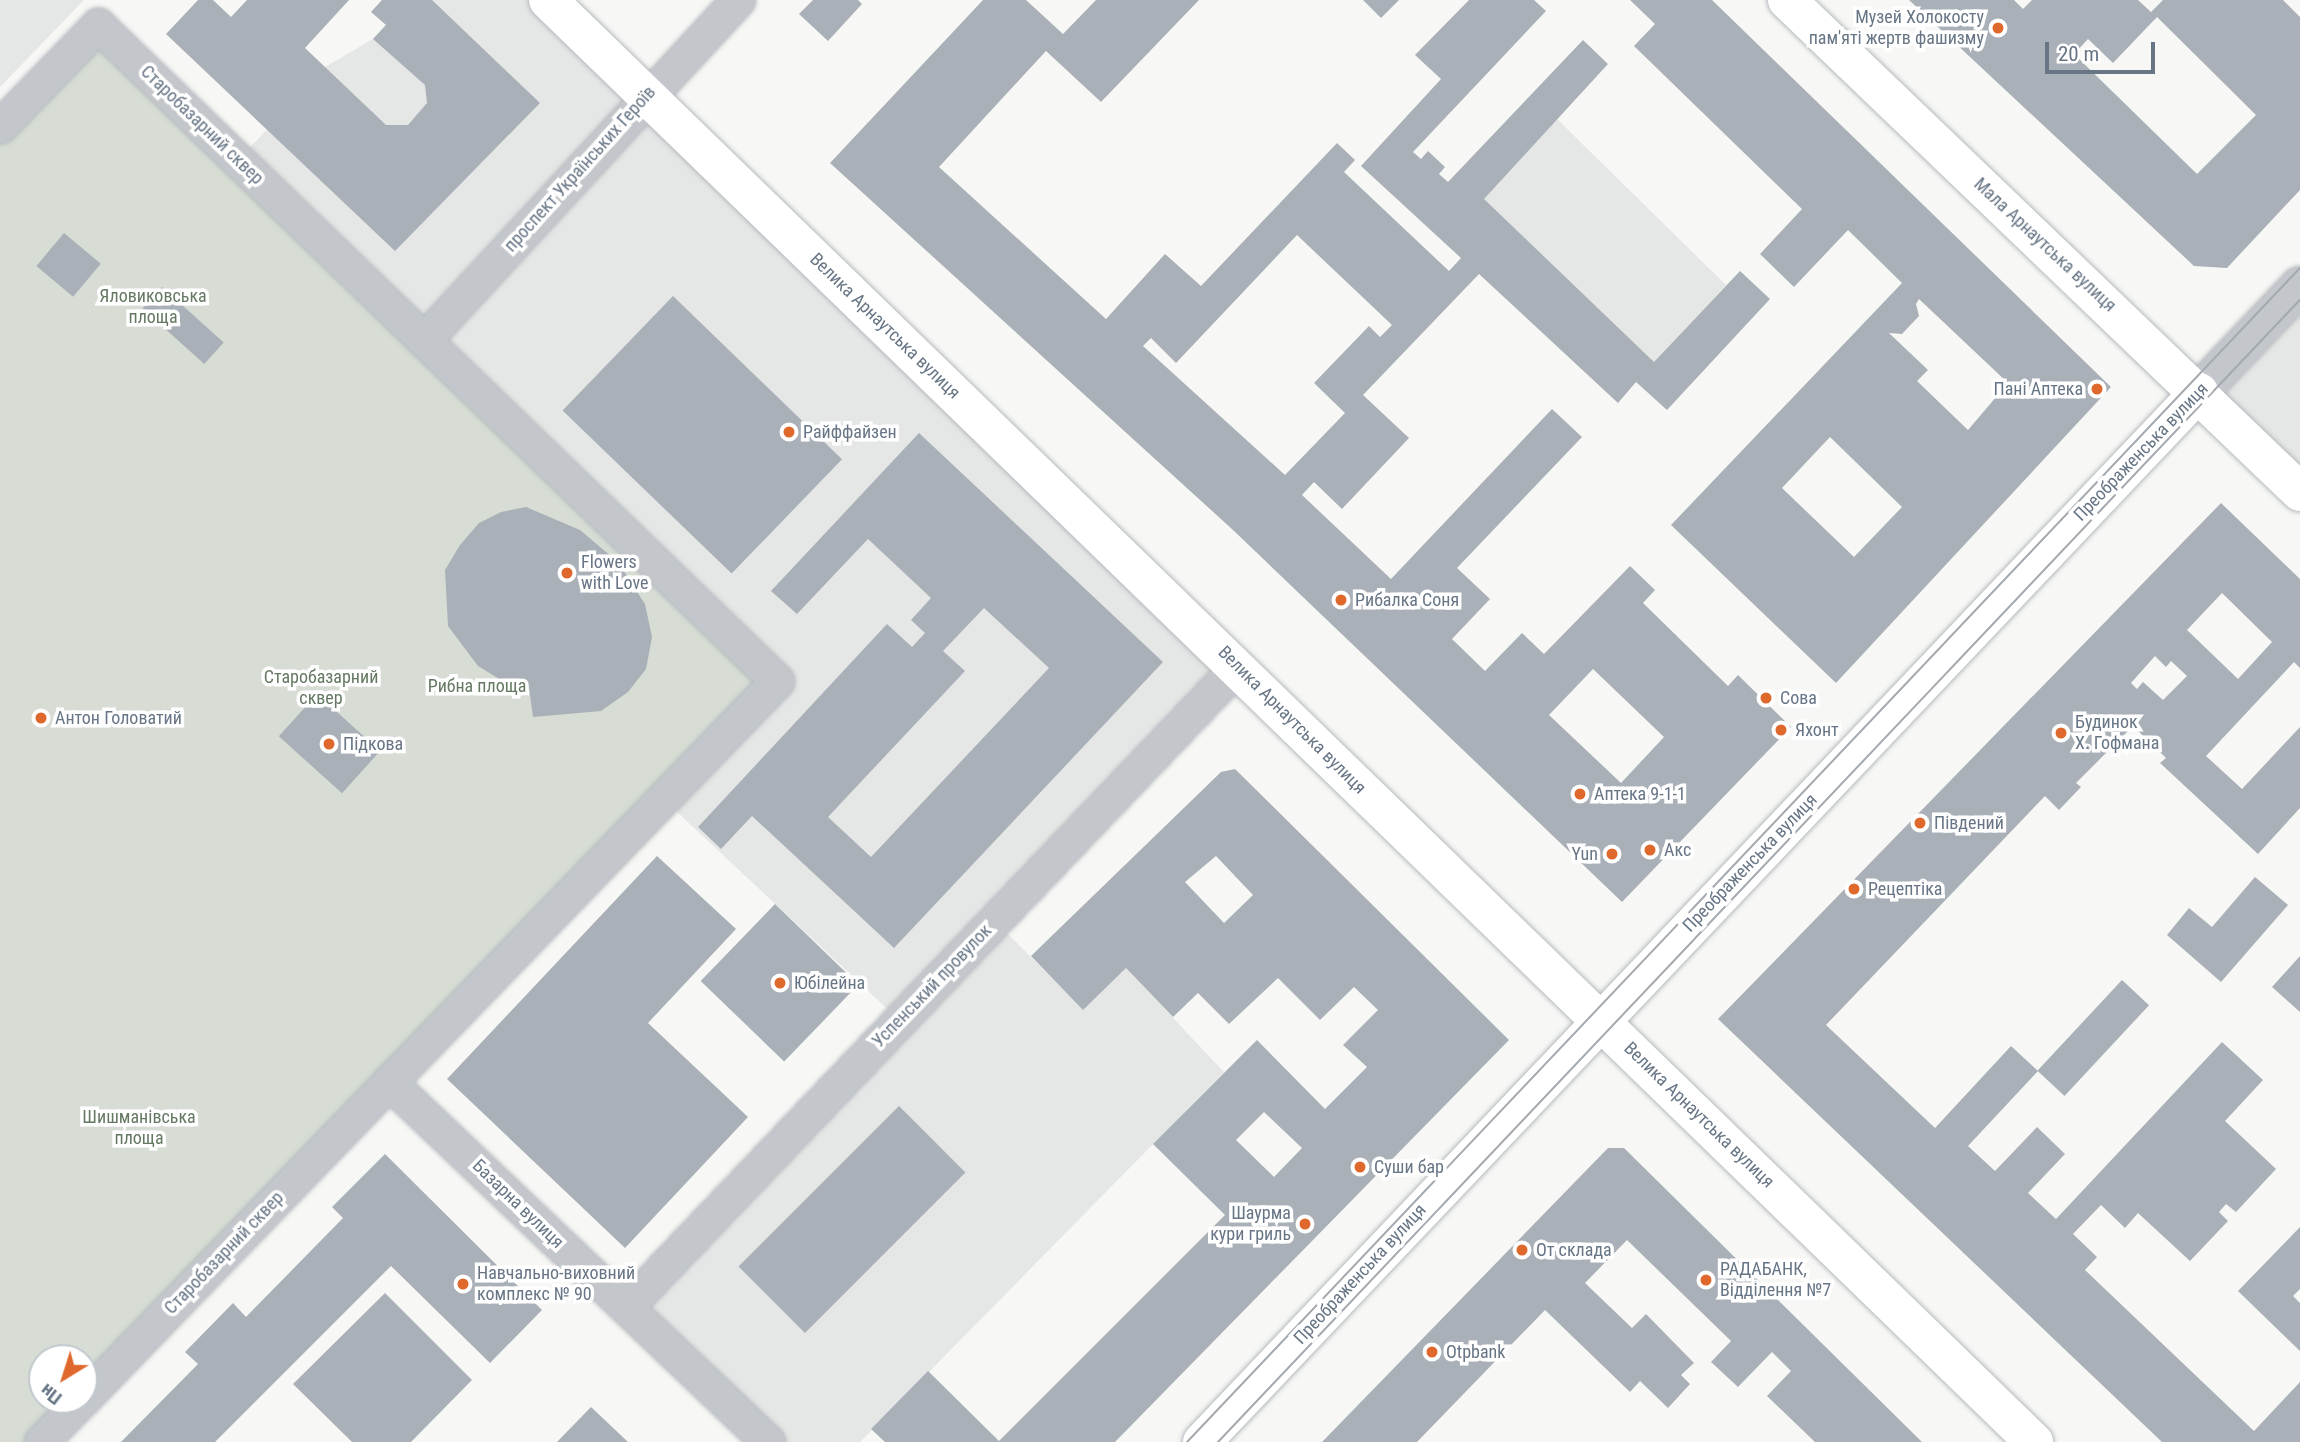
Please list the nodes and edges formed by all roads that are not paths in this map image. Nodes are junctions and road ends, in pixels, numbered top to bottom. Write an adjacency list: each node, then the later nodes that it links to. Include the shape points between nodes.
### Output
1 (548, 0): 4 (main road, Велика Арнаутська вулиця)
2 (738, 0): 4 (street, проспект Українських Героїв)
3 (1787, 0): 8 (main road, Мала Арнаутська вулиця)
4 (646, 96): 7 (street, проспект Українських Героїв); 10 (main road, Велика Арнаутська вулиця)
5 (0, 125): 7 (street, Старобазарний сквер, via 97,25)
6 (2300, 286): 8 (street, Преображенська вулиця)
7 (424, 340): 12 (street, Старобазарний сквер, via 777,681)
8 (2199, 392): 9 (main road, Мала Арнаутська вулиця); 11 (main road, Преображенська вулиця)
9 (2300, 492)
10 (1238, 666): 11 (main road, Велика Арнаутська вулиця); 13 (street, Успенський провулок)
11 (1600, 1020): 18 (main road, Преображенська вулиця); 19 (main road, Велика Арнаутська вулиця)
12 (389, 1082): 13 (street, Базарна вулиця); 14 (street, Старобазарний сквер)
13 (626, 1307): 17 (street, Базарна вулиця)
14 (98, 1383)
15 (68, 1414): 16 (street, Старобазарний сквер)
16 (41, 1442)
17 (768, 1442)
18 (1202, 1442)
19 (2034, 1442)

